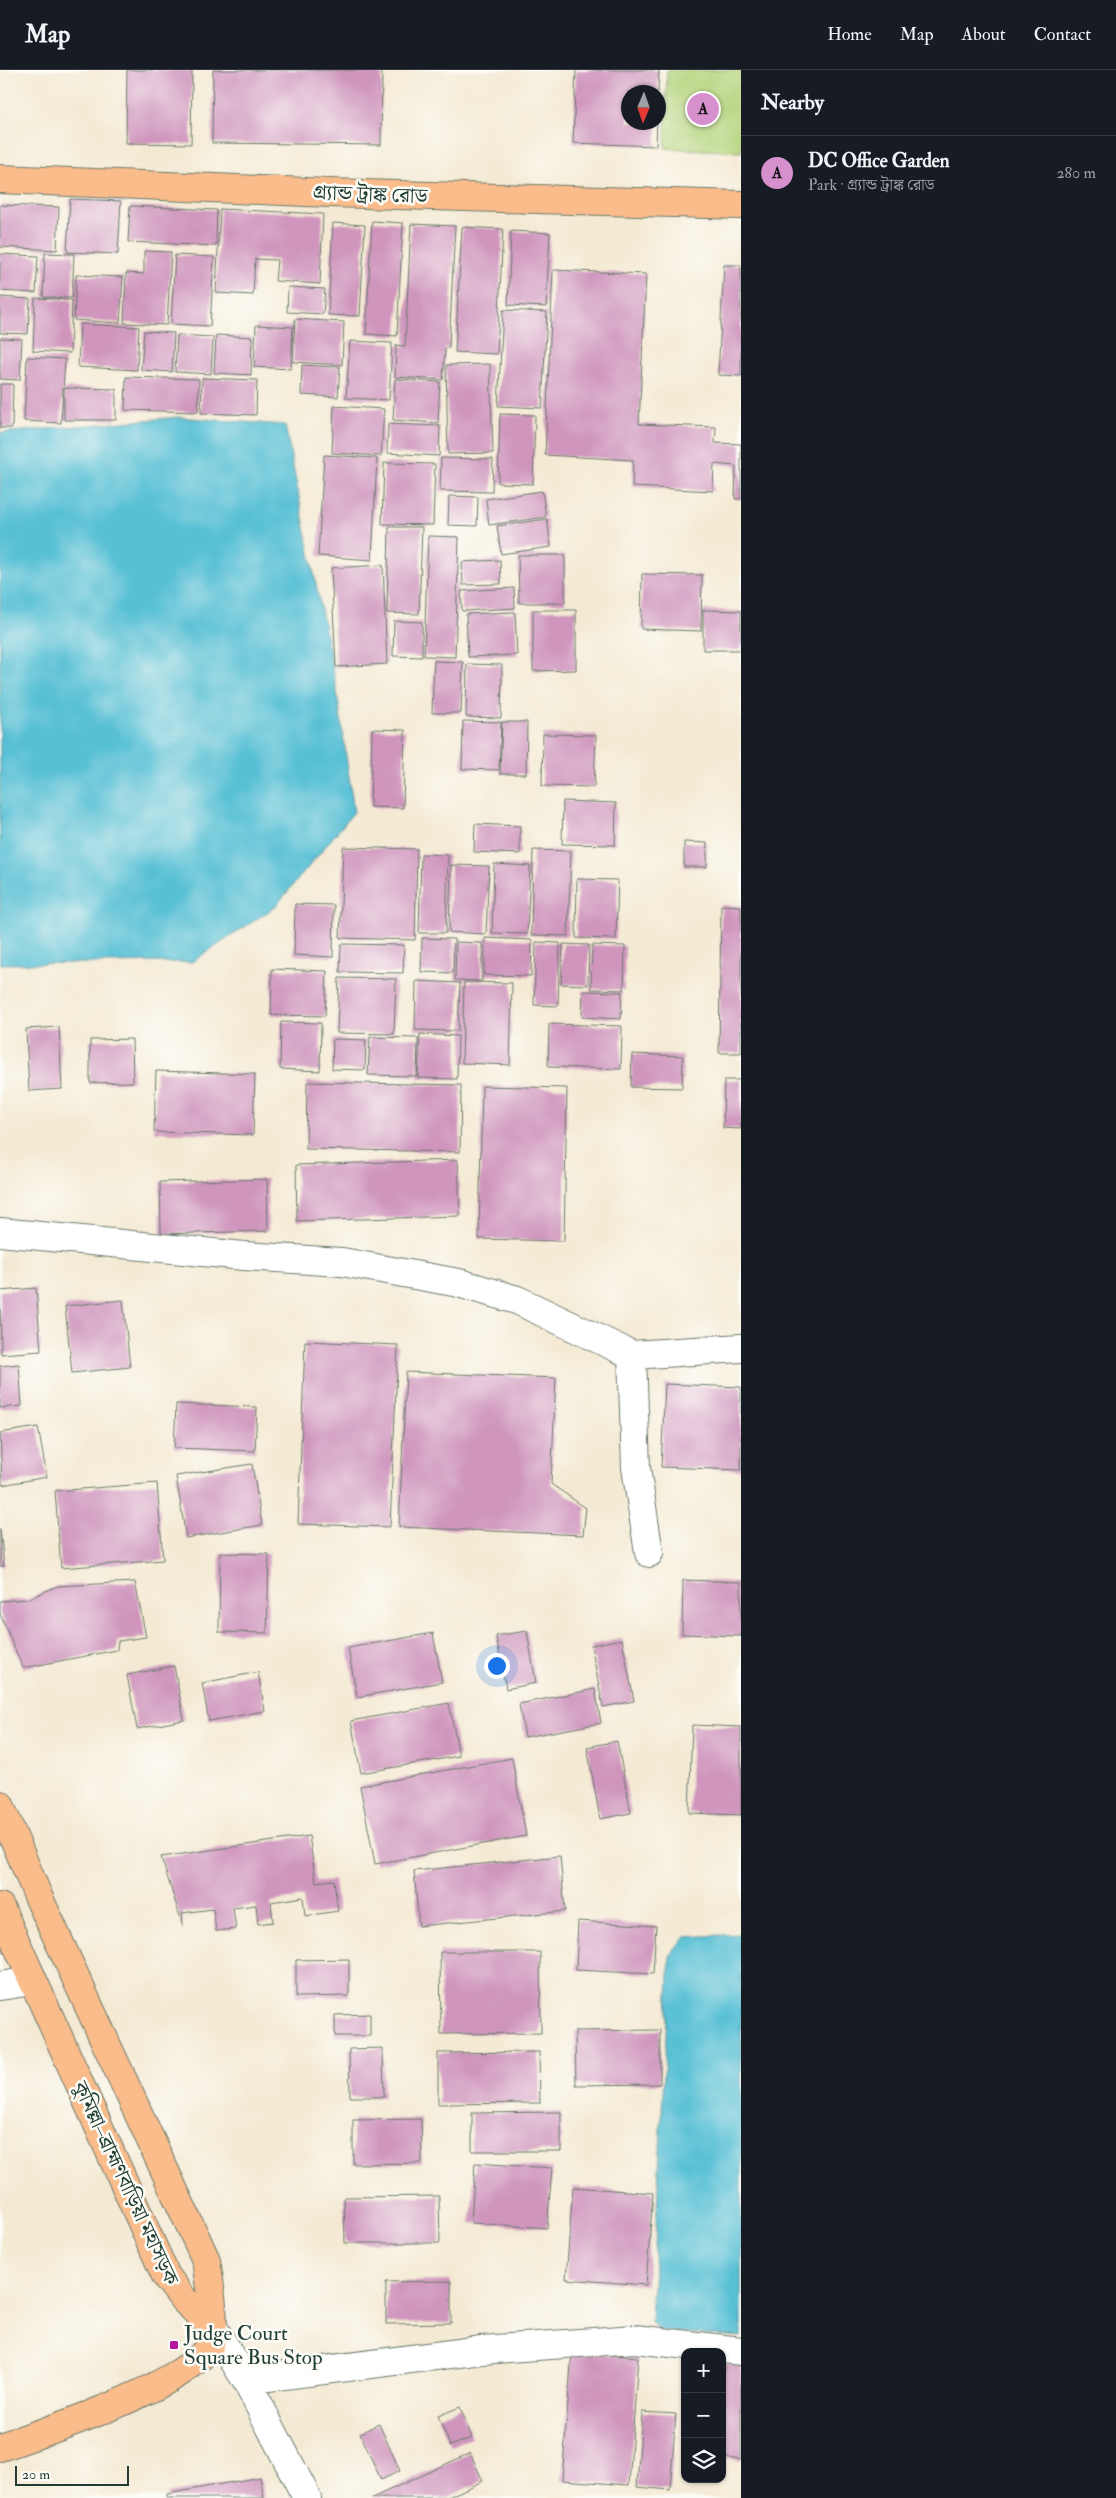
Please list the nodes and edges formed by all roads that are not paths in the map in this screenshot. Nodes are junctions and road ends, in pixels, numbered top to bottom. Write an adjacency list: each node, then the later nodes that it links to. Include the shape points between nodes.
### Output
1 (0, 179): 2 (highway, গ্র্যান্ড ট্রাঙ্ক রোড)
2 (741, 205)
3 (0, 1232): 5 (street, via 244,1256 342,1262 459,1283 517,1300)
4 (741, 1348): 5 (street)
5 (632, 1355): 6 (street, via 636,1468)
6 (648, 1553)
7 (0, 1805): 11 (highway)
8 (0, 1907): 9 (highway, কুমিল্লা–ব্রাহ্মণবাড়িয়া মহাসড়ক)
9 (32, 1982): 10 (street); 12 (highway, কুমিল্লা–ব্রাহ্মণবাড়িয়া মহাসড়ক)
10 (0, 1986)
11 (108, 2048): 12 (highway); 13 (highway, via 206,2260)
12 (70, 2064): 13 (highway, কুমিল্লা–ব্রাহ্মণবাড়িয়া মহাসড়ক, via 166,2276 184,2300)
13 (212, 2326): 15 (street); 16 (highway, via 210,2345 203,2354 168,2380 67,2425)
14 (741, 2351): 15 (street, via 635,2339 482,2350)
15 (246, 2380): 17 (street)
16 (0, 2447)
17 (307, 2498)

